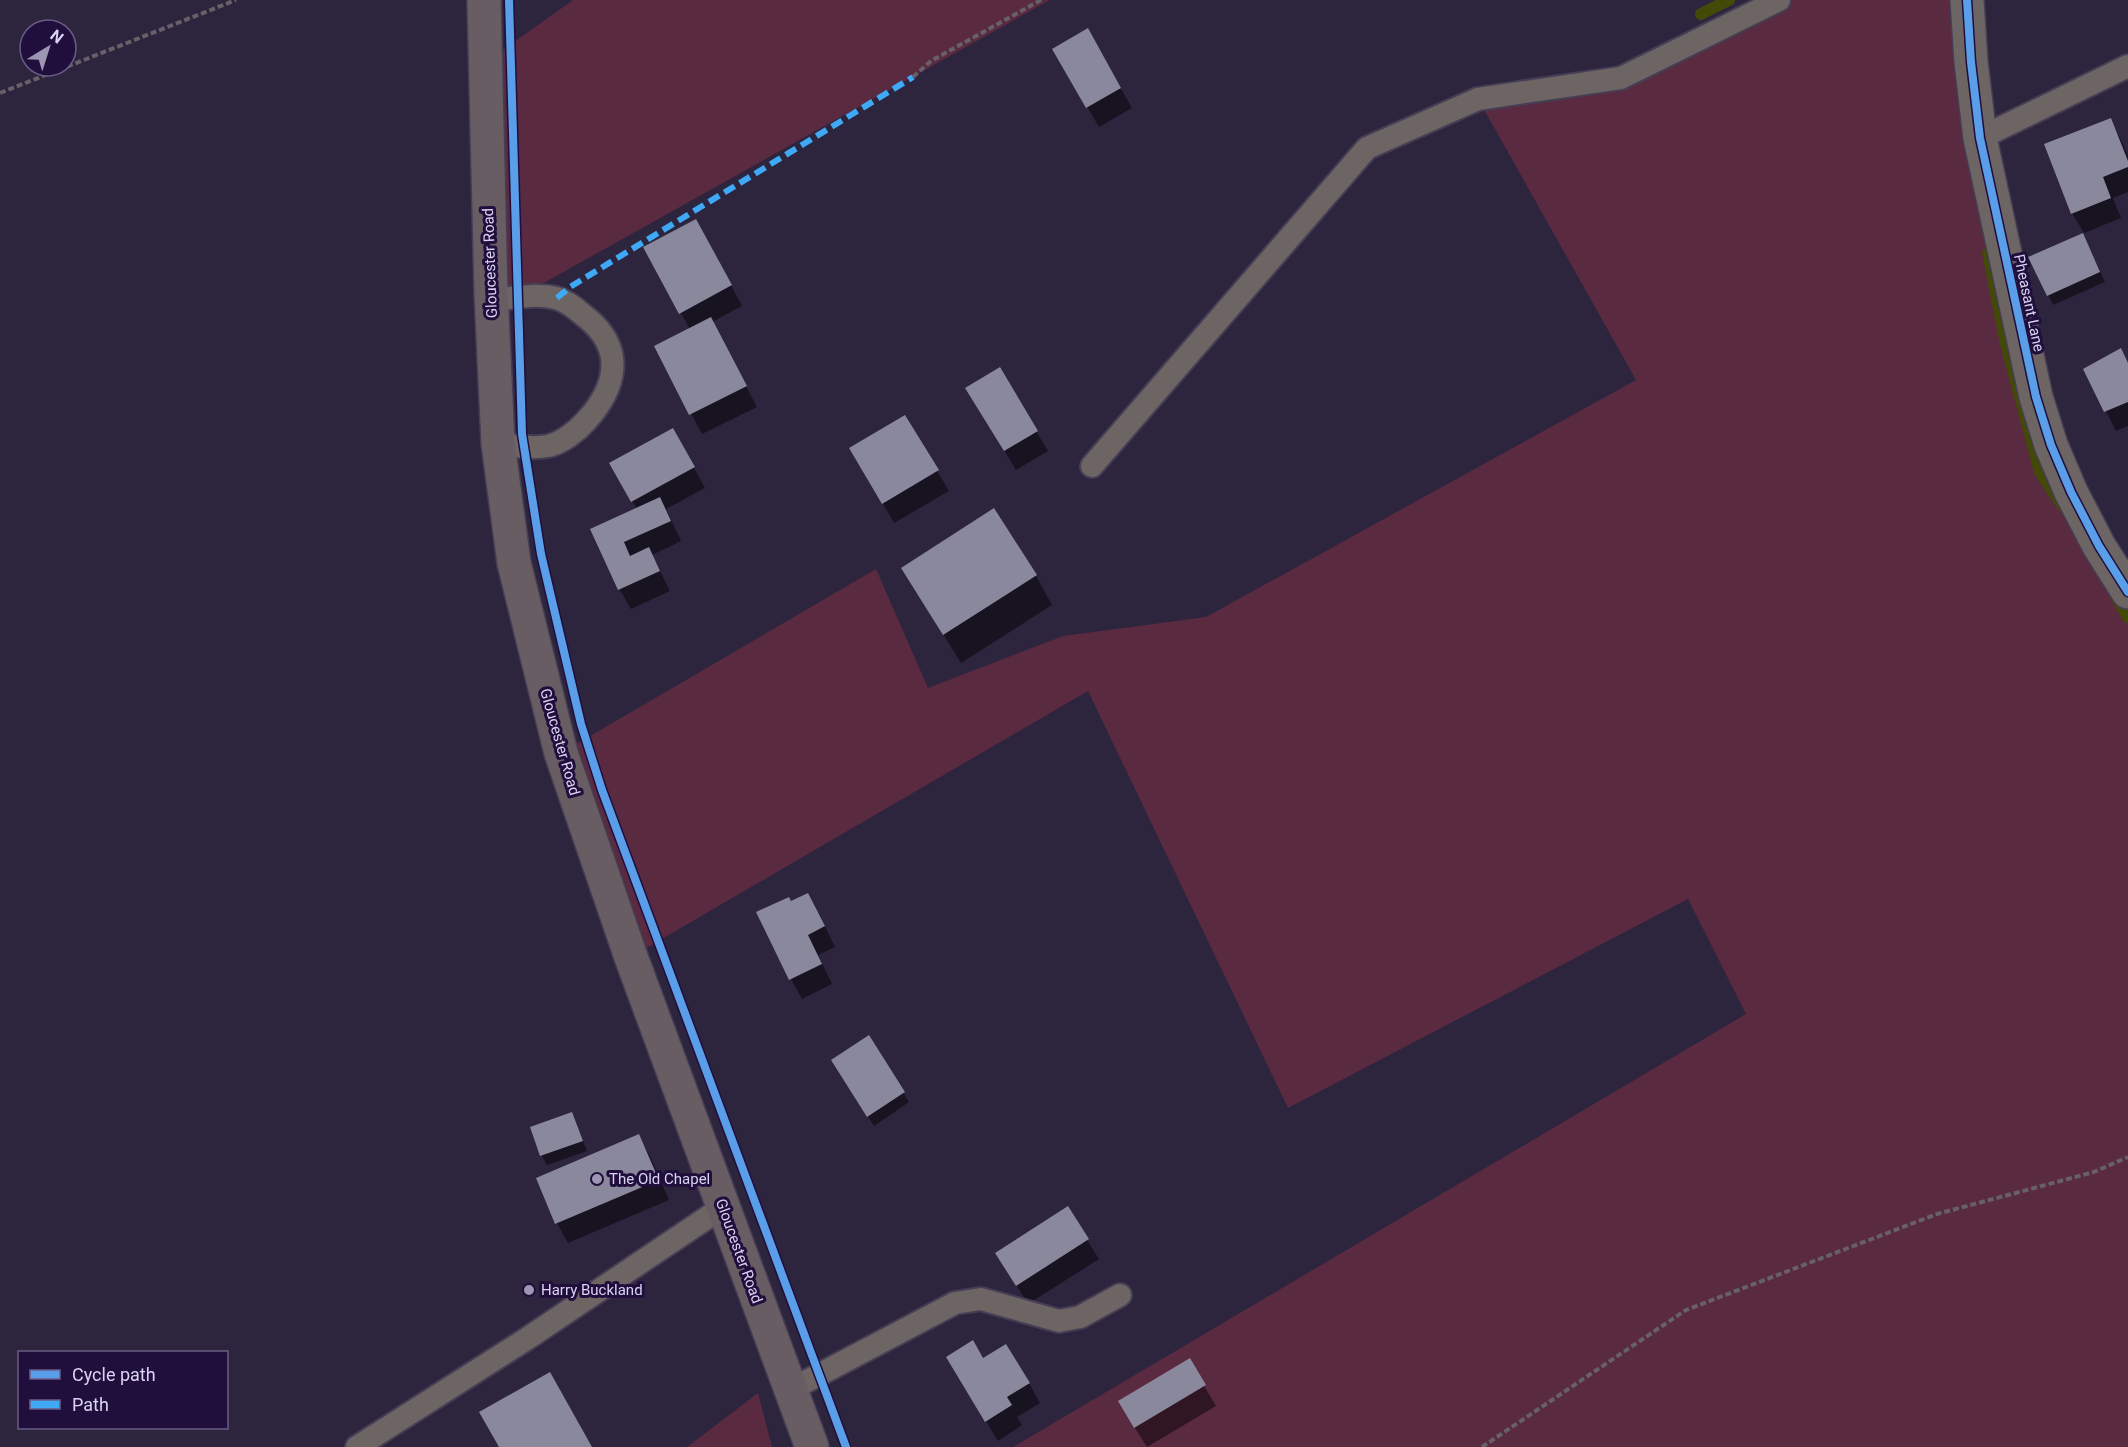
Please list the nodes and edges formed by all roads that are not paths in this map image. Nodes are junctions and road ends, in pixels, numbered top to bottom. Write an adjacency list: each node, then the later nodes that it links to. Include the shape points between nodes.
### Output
1 (484, 0): 6 (main road, Gloucester Road)
2 (1779, 0): 8 (lane, via 1622,78 1478,99 1367,148)
3 (1967, 0): 5 (street, Pheasant Lane)
4 (2128, 66): 5 (lane)
5 (1980, 138): 9 (street, Pheasant Lane, via 2036,397 2051,445 2099,546)
6 (491, 300): 7 (main road, Gloucester Road); 7 (lane, via 539,296 569,303 597,326 613,358 612,380 606,395 577,431 551,446 525,448)
7 (498, 443): 10 (main road, Gloucester Road, via 514,563 561,753 630,957)
8 (1092, 466)
9 (2128, 592)
10 (723, 1207): 12 (main road, Gloucester Road); 13 (lane)
11 (1119, 1295): 12 (lane, via 1080,1317 1059,1321 981,1299 955,1303)
12 (790, 1390): 14 (main road, Gloucester Road)
13 (357, 1447)
14 (812, 1447)

